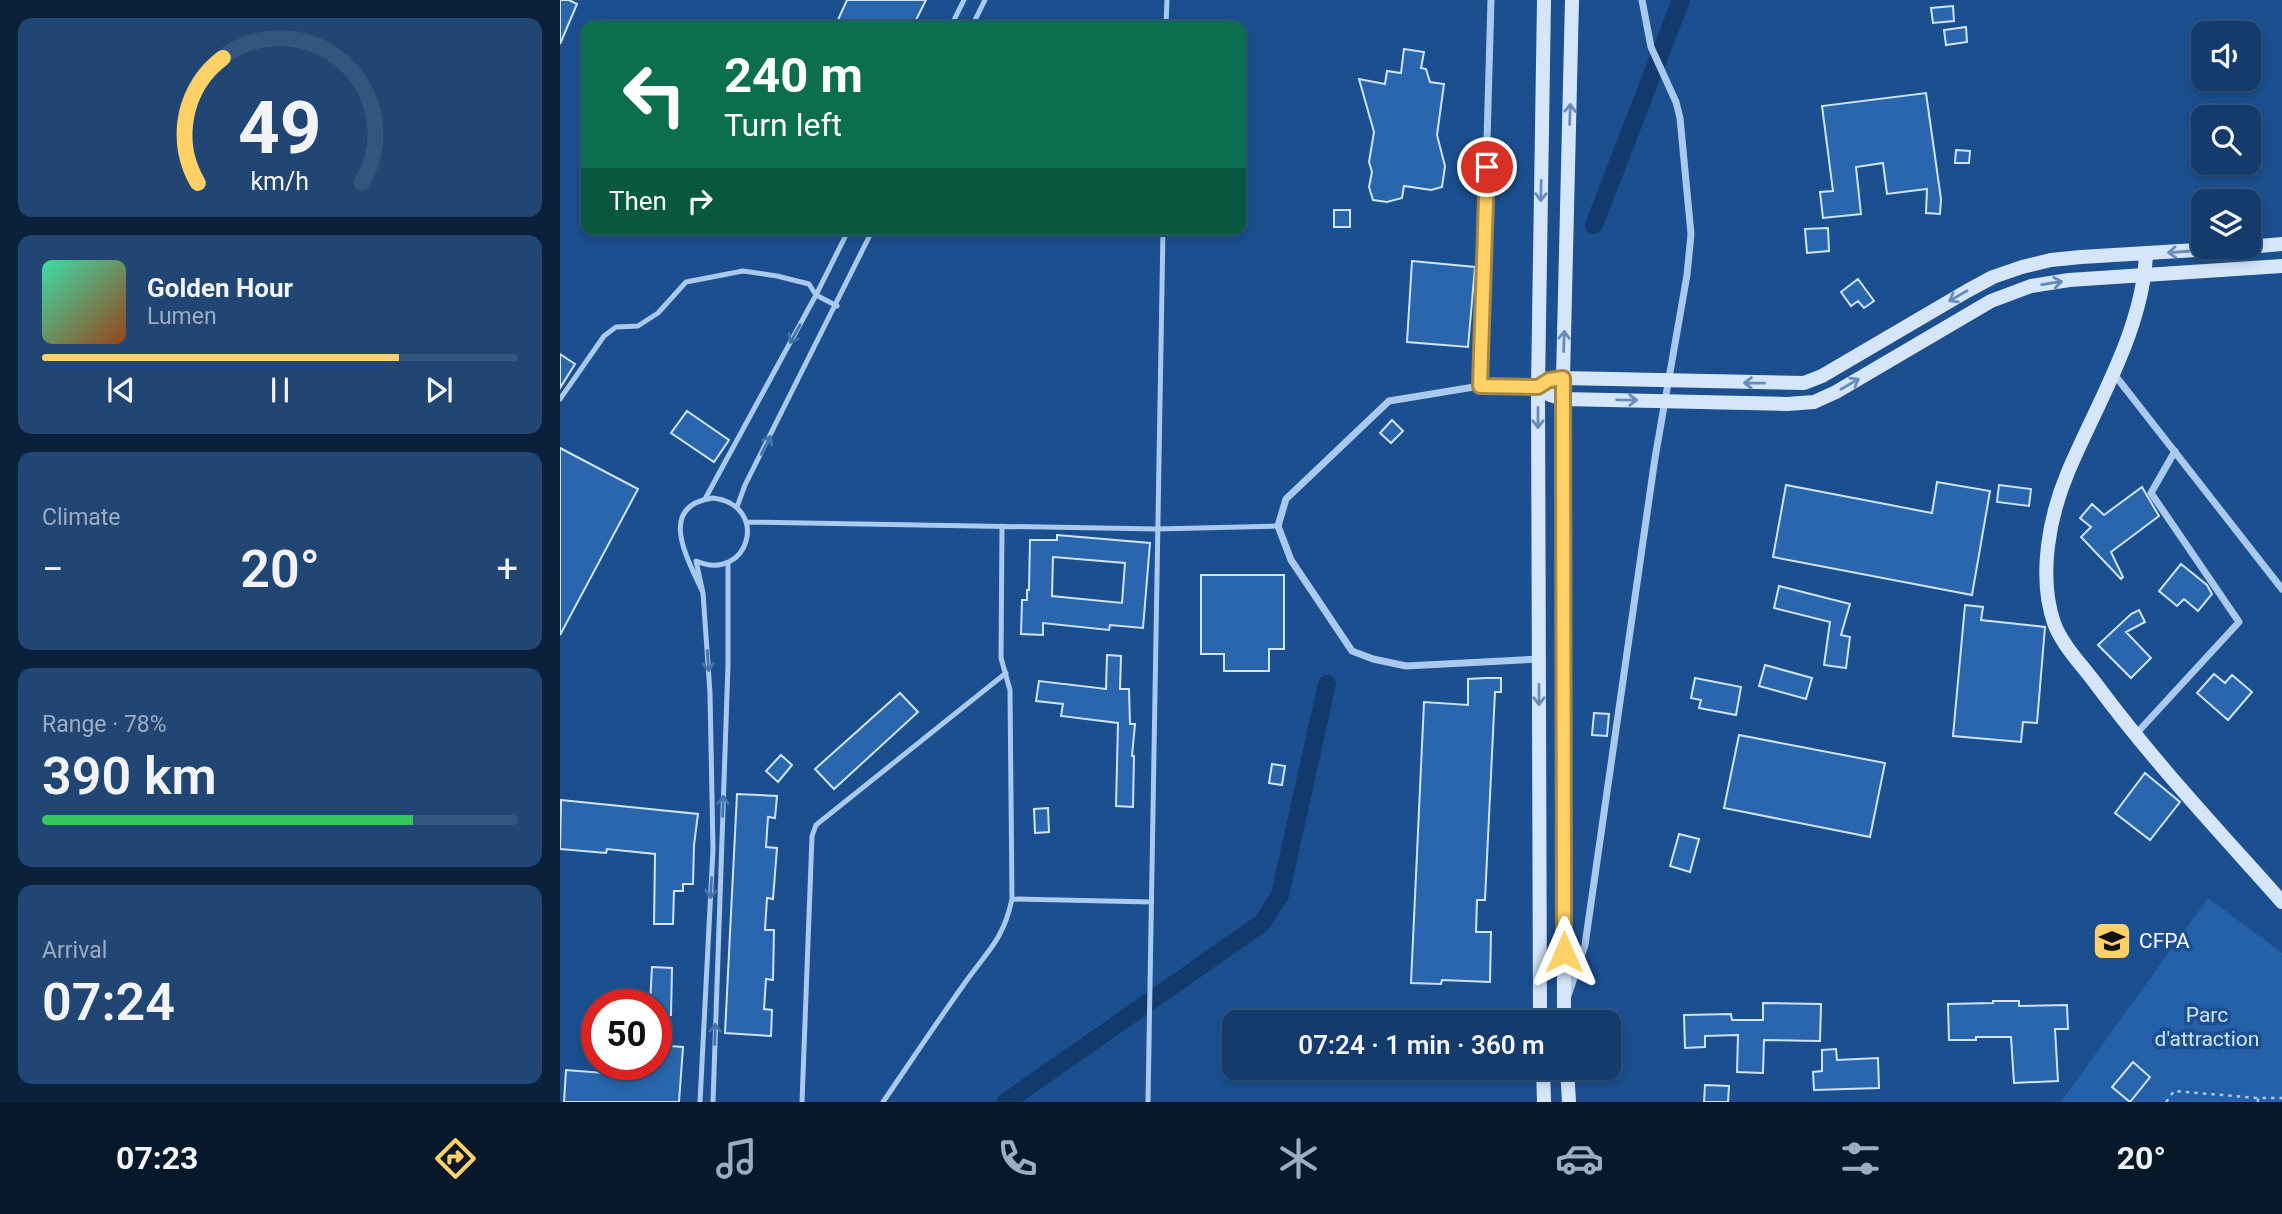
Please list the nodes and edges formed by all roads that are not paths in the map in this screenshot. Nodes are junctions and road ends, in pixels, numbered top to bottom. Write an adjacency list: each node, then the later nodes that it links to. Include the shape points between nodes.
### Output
1 (964, 0): 8 (lane)
2 (985, 0): 9 (lane)
3 (1167, 0): 10 (lane)
4 (1491, 0): 25 (street)
5 (1545, 0): 26 (street, one-way to 26)
6 (1572, 0): 23 (street, one-way to 6)
7 (1642, 0): 24 (street, via 1647,32 1676,102 1683,135 1691,234)
8 (954, 21)
9 (974, 21)
10 (1166, 21)
11 (846, 235): 20 (lane)
12 (870, 235): 21 (lane)
13 (1163, 235): 36 (lane)
14 (2282, 244): 15 (street)
15 (2261, 246)
16 (2191, 251): 17 (street, one-way to 17)
17 (2146, 254): 19 (street); 24 (street, one-way to 24, via 2051,260 1993,277 1813,381)
18 (2282, 266): 19 (street)
19 (2146, 276): 22 (street); 29 (street, one-way to 19, via 1814,402 2011,293 2050,282)
20 (816, 295): 21 (lane); 27 (lane, via 809,284 743,271 686,282 658,313 638,326 616,327 604,336); 31 (lane, one-way to 31)
21 (836, 306): 32 (lane, one-way to 21)
22 (2113, 373): 30 (street); 42 (street, via 2059,497 2049,544 2048,584 2060,636)
23 (1563, 378): 24 (street); 26 (street); 28 (street)
24 (1668, 380): 29 (street)
25 (1480, 386): 26 (street); 35 (street, via 1389,401 1286,499)
26 (1538, 387): 28 (street); 40 (street, one-way to 40)
27 (560, 399)
28 (1564, 399): 29 (street, one-way to 29); 47 (street)
29 (1665, 401): 48 (street, via 1585,945)
30 (2175, 451): 38 (street); 42 (street, via 2151,493 2239,622)
31 (705, 499): 32 (lane, via 722,499); 39 (lane, via 687,510 680,527)
32 (737, 507): 33 (lane)
33 (746, 522): 34 (lane); 37 (lane, via 745,545)
34 (1002, 526): 36 (lane); 41 (lane, via 1001,658)
35 (1278, 526): 36 (lane); 40 (street, via 1291,560 1352,651 1405,666)
36 (1157, 529): 44 (lane)
37 (728, 563): 39 (lane, via 714,566 696,561); 52 (lane, one-way to 37)
38 (2282, 589)
39 (703, 593): 51 (lane, one-way to 51, via 713,849)
40 (1539, 659): 46 (street, one-way to 46)
41 (1006, 673): 43 (lane, via 1010,690); 53 (lane, via 816,825 811,836)
42 (2134, 735): 45 (street)
43 (1012, 900): 44 (lane); 54 (lane, via 1007,923 995,944)
44 (1151, 902): 55 (lane)
45 (2282, 902)
46 (1540, 1010)
47 (1564, 1010)
48 (1566, 1010)
49 (1543, 1080): 56 (street)
50 (1568, 1080): 57 (street)
51 (700, 1102)
52 (713, 1102)
53 (802, 1102)
54 (883, 1102)
55 (1148, 1102)
56 (1544, 1102)
57 (1569, 1102)

